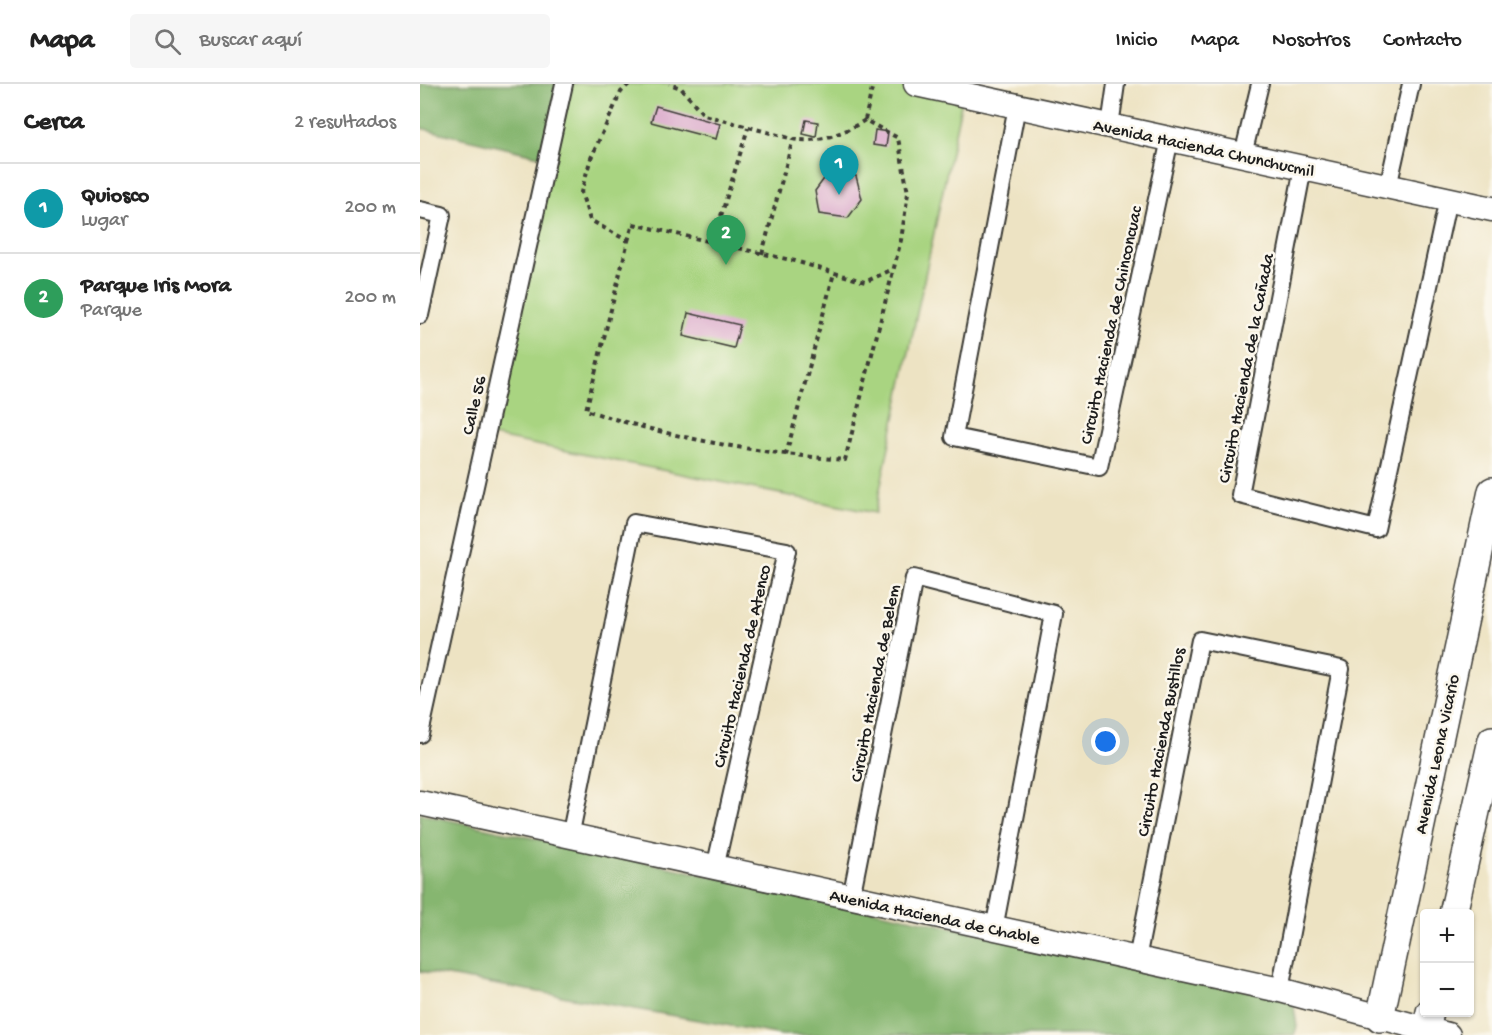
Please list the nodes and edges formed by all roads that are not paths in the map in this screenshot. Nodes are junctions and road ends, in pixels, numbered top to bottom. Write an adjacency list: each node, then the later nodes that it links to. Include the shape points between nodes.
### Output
1 (564, 84): 18 (street, Calle 56)
2 (916, 84): 6 (street, Avenida Hacienda Chunchucmil)
3 (1116, 84): 8 (street)
4 (1260, 84): 10 (street)
5 (1411, 84): 12 (street)
6 (955, 88): 7 (street, Avenida Hacienda Chunchucmil)
7 (1017, 106): 8 (street, Avenida Hacienda Chunchucmil); 9 (street, Circuito Hacienda de Chinconcuac, via 954,437 1099,466)
8 (1110, 126): 9 (street, Avenida Hacienda Chunchucmil)
9 (1170, 139): 10 (street, Avenida Hacienda Chunchucmil)
10 (1243, 155): 11 (street, Avenida Hacienda Chunchucmil)
11 (1303, 168): 12 (street, Avenida Hacienda Chunchucmil); 13 (street, Circuito Hacienda de la Cañada, via 1240,495 1376,529)
12 (1388, 187): 13 (street, Avenida Hacienda Chunchucmil)
13 (1448, 200): 14 (street, Avenida Hacienda Chunchucmil)
14 (1492, 209)
15 (420, 210): 16 (street, via 442,214)
16 (420, 315)
17 (1492, 491): 28 (main road, Avenida Leona Vicario)
18 (420, 734)
19 (1492, 740): 24 (main road)
20 (420, 803): 21 (street, Avenida Hacienda de Chable)
21 (570, 837): 22 (street, Avenida Hacienda de Chable); 22 (street, Circuito Hacienda de Atenco, via 634,522 787,551)
22 (715, 868): 23 (street, Avenida Hacienda de Chable)
23 (851, 898): 25 (street, Avenida Hacienda de Chable); 25 (street, Circuito Hacienda de Belem, via 914,578 1054,614)
24 (1454, 909)
25 (994, 929): 26 (street, Avenida Hacienda de Chable)
26 (1137, 959): 27 (street, Avenida Hacienda de Chable); 27 (street, Circuito Hacienda Bustillos, via 1200,640 1341,669)
27 (1280, 990): 28 (street, Avenida Hacienda de Chable)
28 (1378, 1026): 29 (street, Avenida Hacienda de Chable)
29 (1432, 1028)

